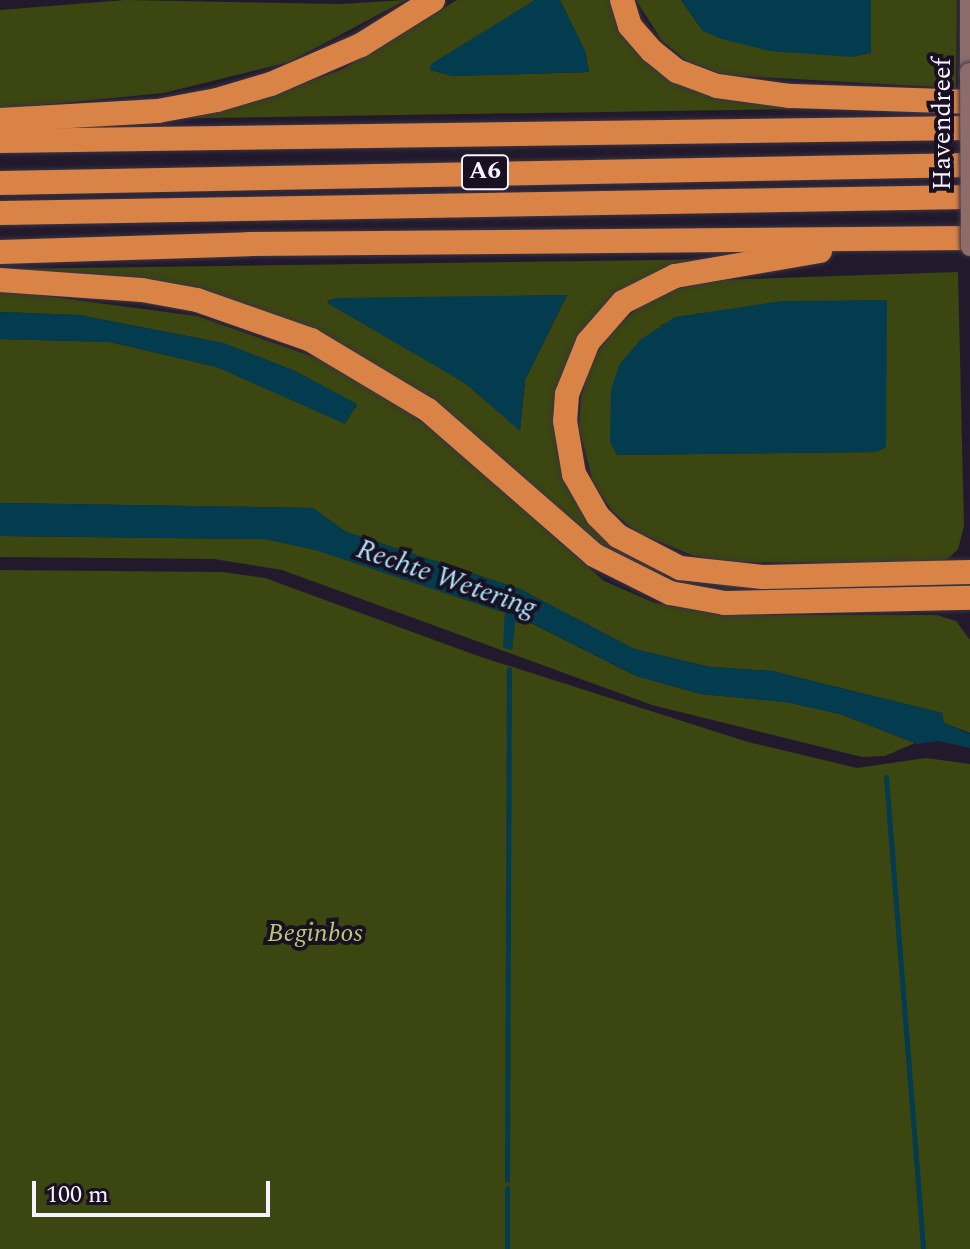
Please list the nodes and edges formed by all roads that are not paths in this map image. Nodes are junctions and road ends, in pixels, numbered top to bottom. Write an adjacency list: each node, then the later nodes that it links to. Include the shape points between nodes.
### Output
1 (433, 0): 6 (highway, via 361,45 271,84 217,100 158,111)
2 (622, 0): 5 (highway, via 630,26 652,51 677,71 717,86 790,96)
3 (969, 0): 4 (main road, Havendreef)
4 (969, 72): 17 (main road, Havendreef, bridge)
5 (970, 102)
6 (0, 120)
7 (970, 128): 8 (highway, A6)
8 (0, 141)
9 (970, 165): 10 (highway, A6)
10 (0, 183)
11 (970, 197): 12 (highway, A6)
12 (0, 213)
13 (0, 238): 16 (highway)
14 (970, 238): 15 (highway)
15 (889, 239): 16 (highway); 20 (highway, via 675,276 623,302 603,321 575,368 567,394 567,448 574,474 598,516 647,556 680,568 763,577)
16 (249, 244): 18 (highway)
17 (970, 247)
18 (0, 252)
19 (0, 280): 21 (highway, via 142,290 197,300 311,340 428,410 594,555 670,593 725,603)
20 (970, 572)
21 (970, 598)

